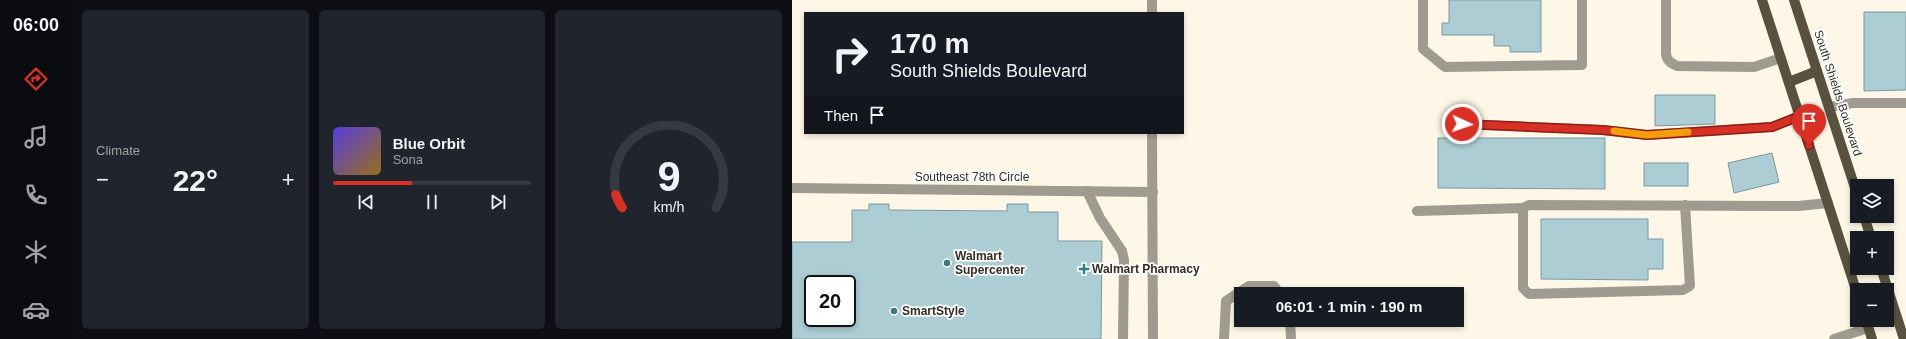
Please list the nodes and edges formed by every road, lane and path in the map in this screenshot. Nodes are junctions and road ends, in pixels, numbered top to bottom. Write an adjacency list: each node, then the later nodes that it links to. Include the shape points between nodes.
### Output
1 (1152, 0): 7 (street)
2 (1423, 0): 3 (street, via 1423,49 1445,67 1582,65)
3 (1582, 0)
4 (1666, 0): 8 (street, via 1666,54 1671,63 1677,66 1754,67)
5 (1762, 0): 8 (main road)
6 (1794, 0): 9 (main road, South Shields Boulevard)
7 (1152, 12)
8 (1781, 58): 10 (main road)
9 (1817, 71): 10 (main road); 12 (main road, South Shields Boulevard)
10 (1789, 82): 13 (main road)
11 (1906, 103): 12 (street, via 1853,103)
12 (1829, 107): 16 (main road, South Shields Boulevard)
13 (1800, 116): 14 (street, via 1772,127 1647,135 1603,130); 20 (main road)
14 (1462, 124)
15 (1152, 134): 19 (street)
16 (1852, 179)
17 (792, 188): 18 (street, Southeast 78th Circle)
18 (1087, 191): 19 (street, Southeast 78th Circle); 32 (street, via 1100,218 1122,251)
19 (1153, 192): 33 (street)
20 (1828, 203): 21 (street, via 1798,206); 25 (main road)
21 (1685, 205): 22 (street, via 1529,205); 22 (street, via 1690,286 1683,290 1529,294 1523,288)
22 (1523, 208): 23 (street)
23 (1418, 211)
24 (1883, 275): 38 (main road)
25 (1854, 283)
26 (1247, 287): 27 (street)
27 (1275, 287)
28 (1234, 296): 34 (street, via 1226,301)
29 (1290, 327): 35 (street)
30 (1860, 327): 36 (street)
31 (1868, 327): 37 (main road)
32 (1123, 339)
33 (1153, 339)
34 (1224, 339)
35 (1291, 339)
36 (1834, 339)
37 (1872, 339)
38 (1904, 339)

